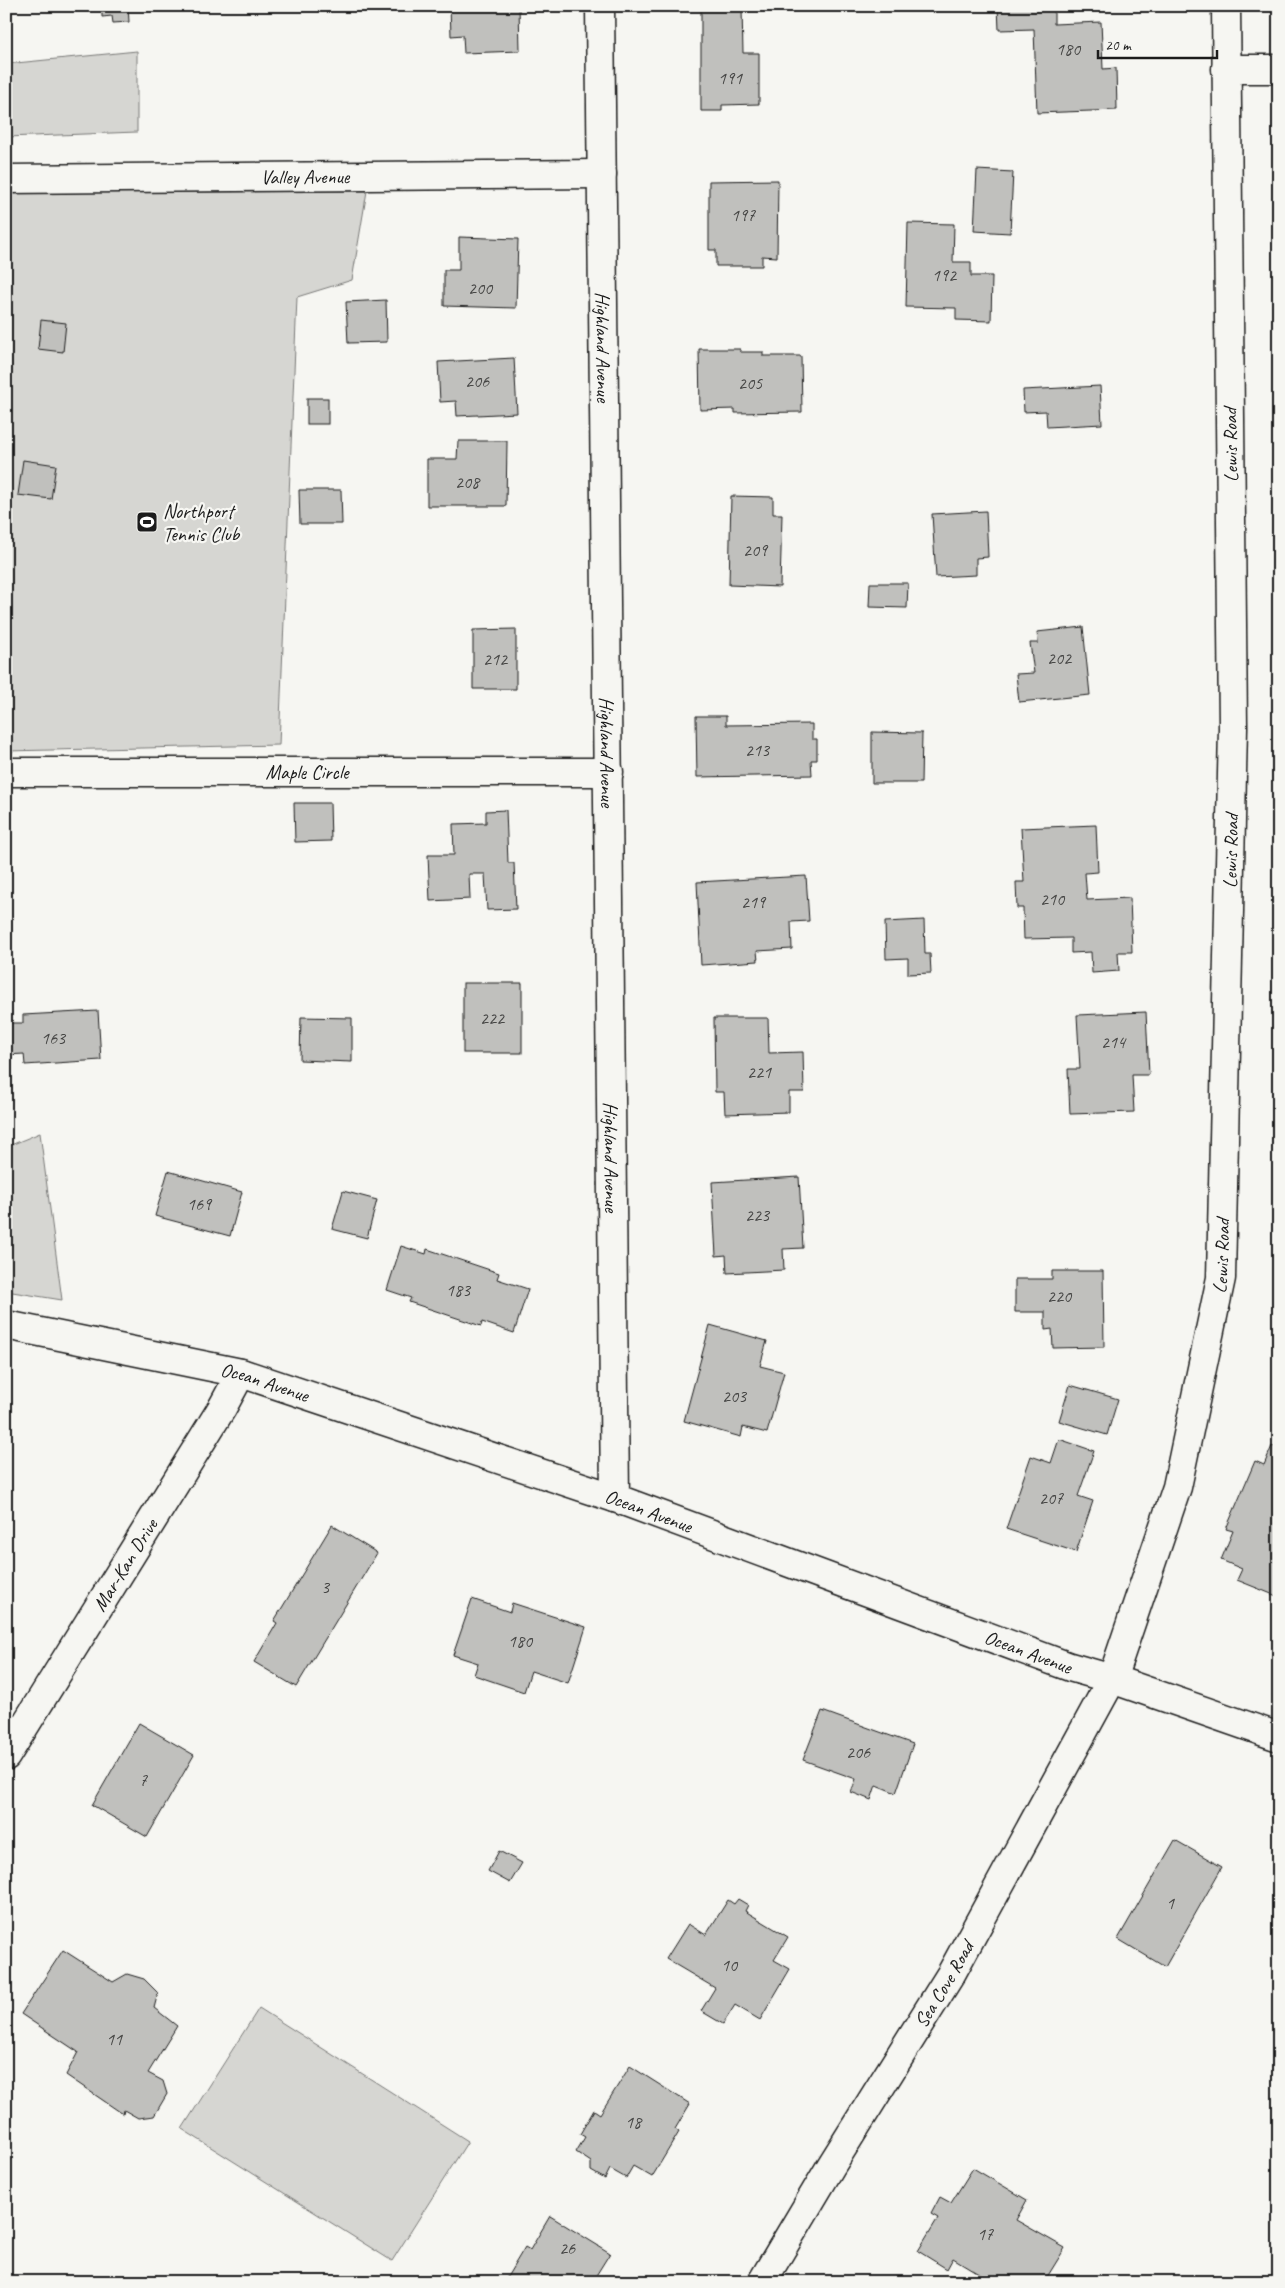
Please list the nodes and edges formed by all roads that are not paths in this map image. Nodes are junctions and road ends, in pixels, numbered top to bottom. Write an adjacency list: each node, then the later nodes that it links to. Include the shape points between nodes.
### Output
1 (600, 6): 5 (street, Highland Avenue)
2 (1226, 6): 3 (street, Lewis Road)
3 (1226, 69): 4 (street); 12 (street, Lewis Road, via 1233,728 1222,1278 1177,1487)
4 (1279, 69)
5 (602, 174): 6 (street, Valley Avenue); 8 (street, Highland Avenue)
6 (6, 180)
7 (6, 772): 8 (street, Maple Circle)
8 (609, 772): 11 (street, Highland Avenue)
9 (6, 1325): 10 (street, Ocean Avenue)
10 (241, 1373): 11 (street, Ocean Avenue); 14 (street, Mar-Kan Drive)
11 (615, 1498): 12 (street, Ocean Avenue, via 1070,1667)
12 (1112, 1679): 13 (street, Ocean Avenue); 15 (street, Sea Cove Road, via 951,1974)
13 (1279, 1737)
14 (6, 1756)
15 (762, 2282)

